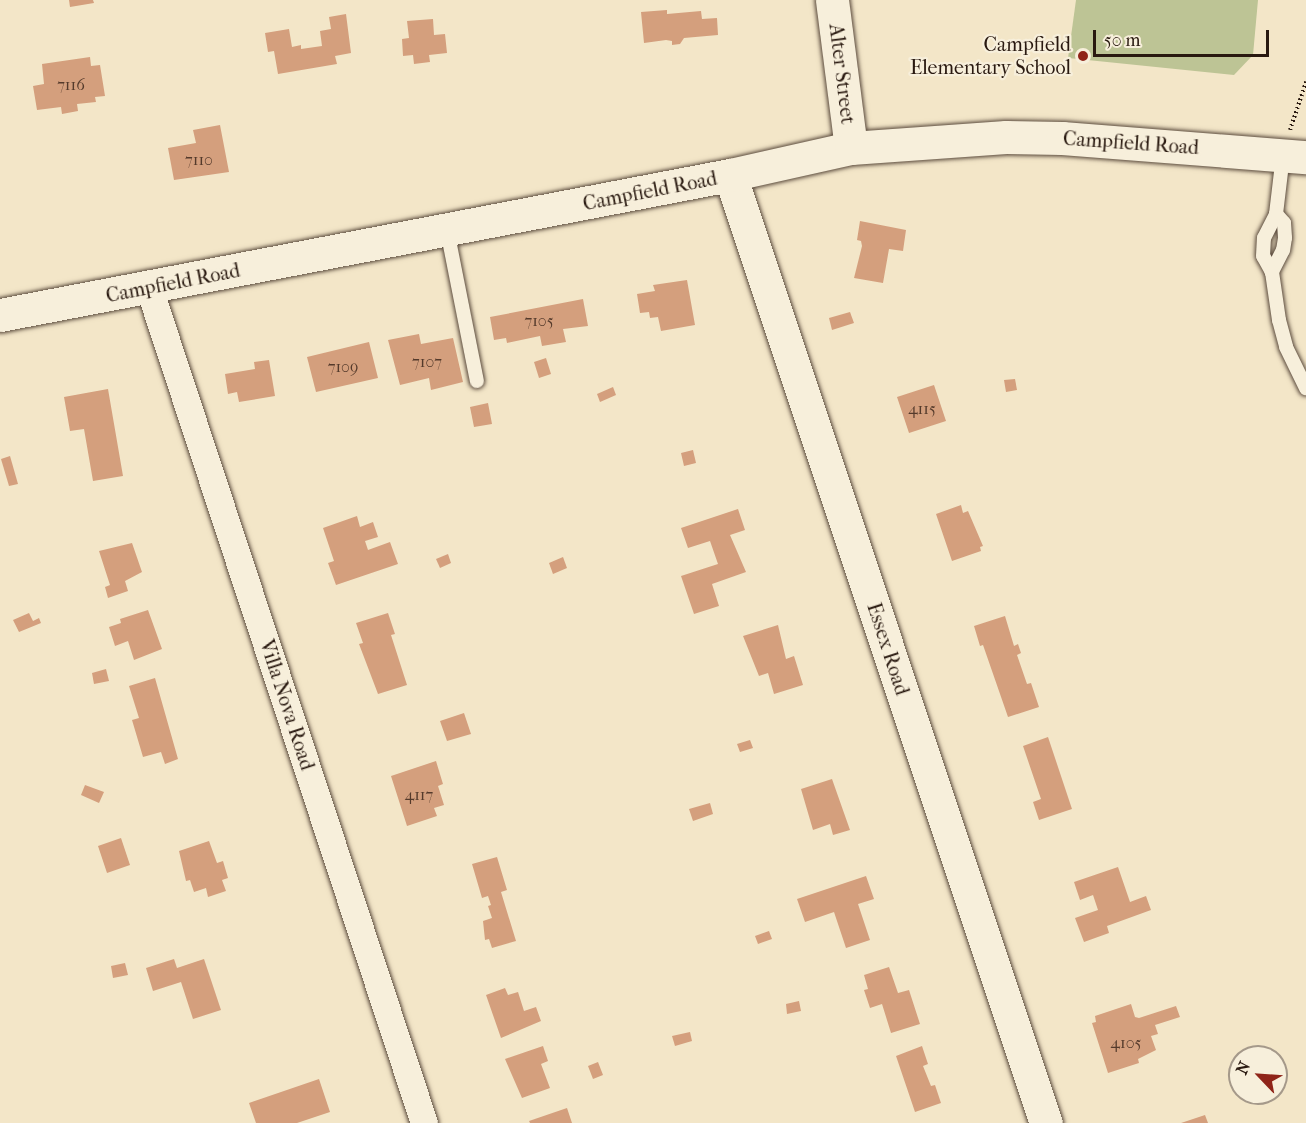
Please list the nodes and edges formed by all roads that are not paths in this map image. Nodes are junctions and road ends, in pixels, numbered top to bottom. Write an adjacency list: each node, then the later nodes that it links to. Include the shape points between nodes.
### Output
1 (832, 0): 2 (street, Alter Street)
2 (851, 148): 3 (street, Campfield Road, via 1006,137 1062,138); 4 (street, Campfield Road)
3 (1295, 156): 5 (lane)
4 (730, 175): 6 (street, Campfield Road); 13 (street, Essex Road)
5 (1276, 214): 7 (lane, via 1264,238 1263,256); 7 (lane, via 1284,224 1285,238)
6 (447, 230): 8 (street, Campfield Road); 10 (lane)
7 (1272, 272): 11 (lane, via 1286,347)
8 (149, 288): 9 (street, Campfield Road); 12 (street, Villa Nova Road)
9 (0, 315)
10 (477, 381)
11 (1306, 388)
12 (424, 1123)
13 (1046, 1123)

